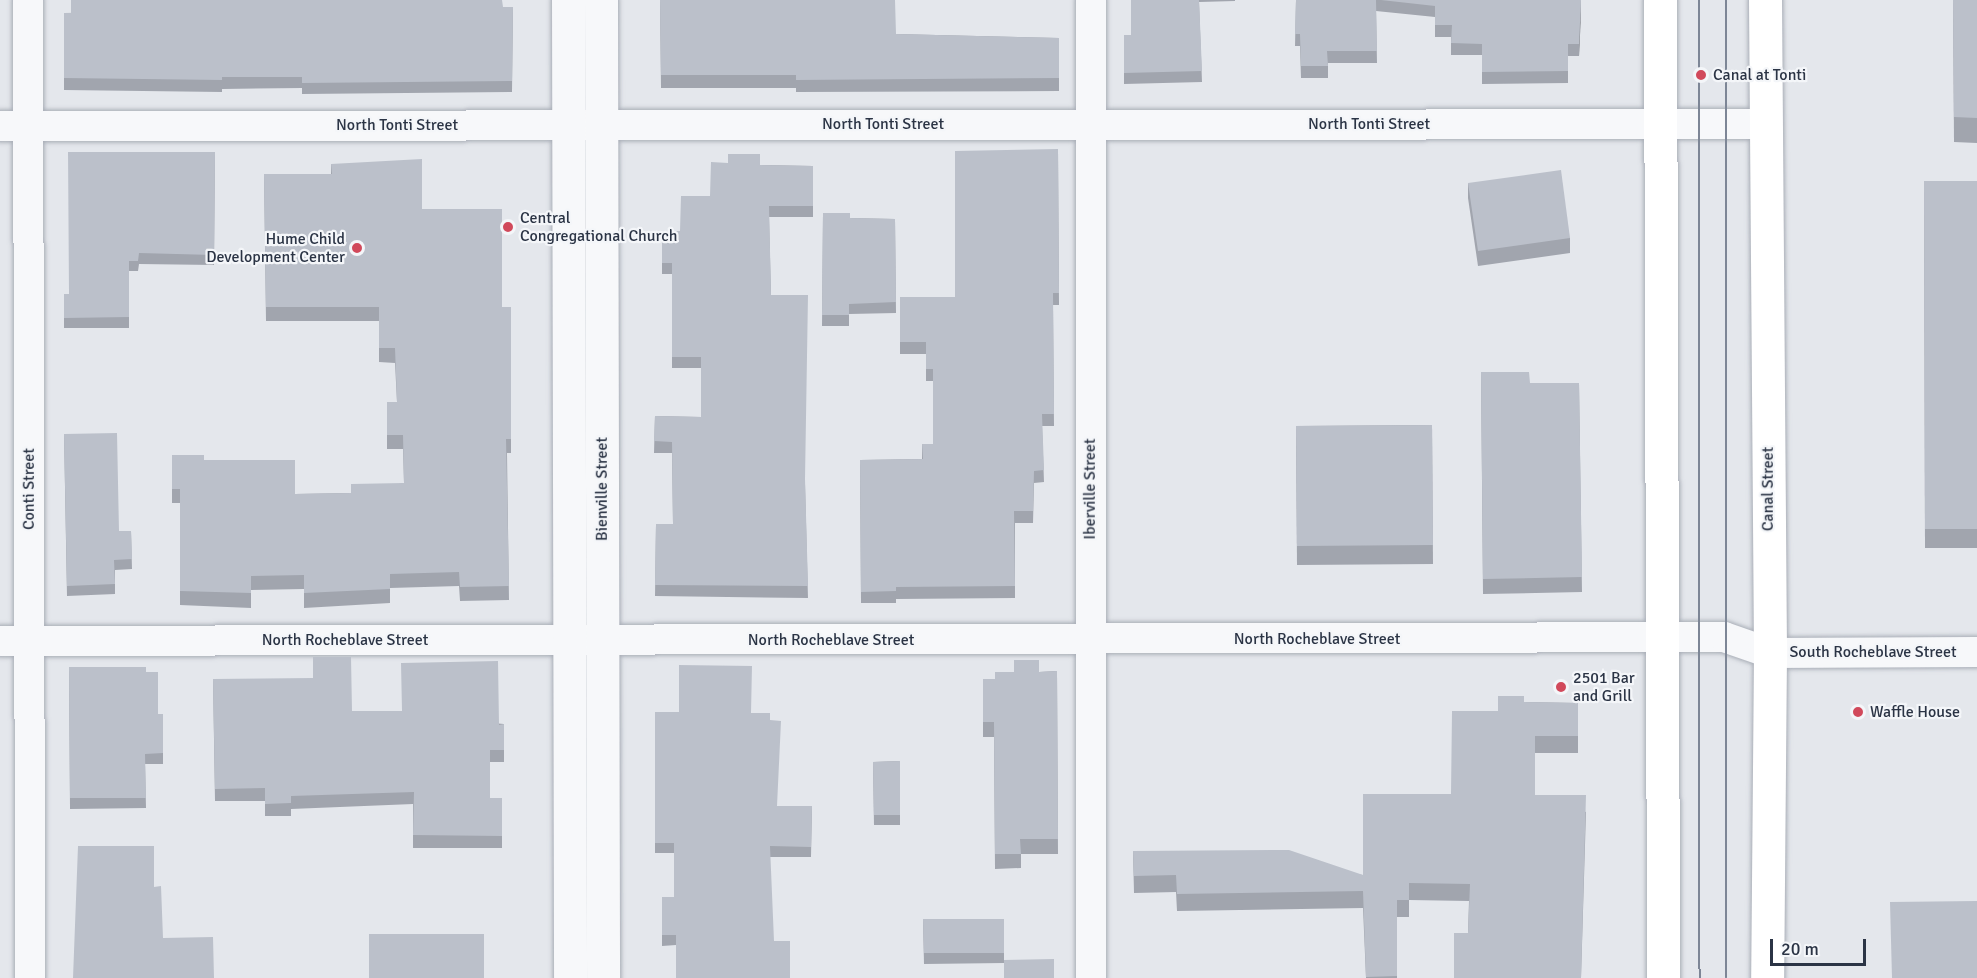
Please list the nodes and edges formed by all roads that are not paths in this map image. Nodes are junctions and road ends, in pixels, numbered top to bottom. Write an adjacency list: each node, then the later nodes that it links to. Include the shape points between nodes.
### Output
1 (28, 0): 12 (street, Conti Street)
2 (568, 0): 10 (street, Bienville Street)
3 (601, 0): 11 (street, Bienville Street)
4 (1091, 0): 8 (street, Iberville Street)
5 (1660, 0): 7 (main road)
6 (1765, 0): 9 (main road, Canal Street)
7 (1660, 123): 8 (street, North Tonti Street); 9 (street, North Tonti Street); 13 (main road)
8 (1089, 124): 11 (street, North Tonti Street); 16 (street, Iberville Street)
9 (1766, 124): 20 (main road, Canal Street)
10 (568, 125): 11 (street, North Tonti Street); 12 (street, North Tonti Street); 14 (street, Bienville Street)
11 (601, 125): 15 (street, Bienville Street)
12 (14, 126): 18 (street, Conti Street)
13 (1662, 637): 16 (street, North Rocheblave Street); 20 (street, North Rocheblave Street, via 1724,637); 25 (main road)
14 (569, 640): 15 (street, North Rocheblave Street); 18 (street, North Rocheblave Street); 22 (street, Bienville Street)
15 (602, 640): 16 (street, North Rocheblave Street); 23 (street, Bienville Street)
16 (1090, 640): 24 (street, Iberville Street)
17 (0, 641): 18 (street, North Rocheblave Street)
18 (30, 642): 21 (street, Conti Street)
19 (1977, 652): 20 (street, South Rocheblave Street)
20 (1770, 653): 26 (main road, Canal Street)
21 (30, 978)
22 (570, 978)
23 (603, 978)
24 (1091, 978)
25 (1663, 978)
26 (1767, 978)

